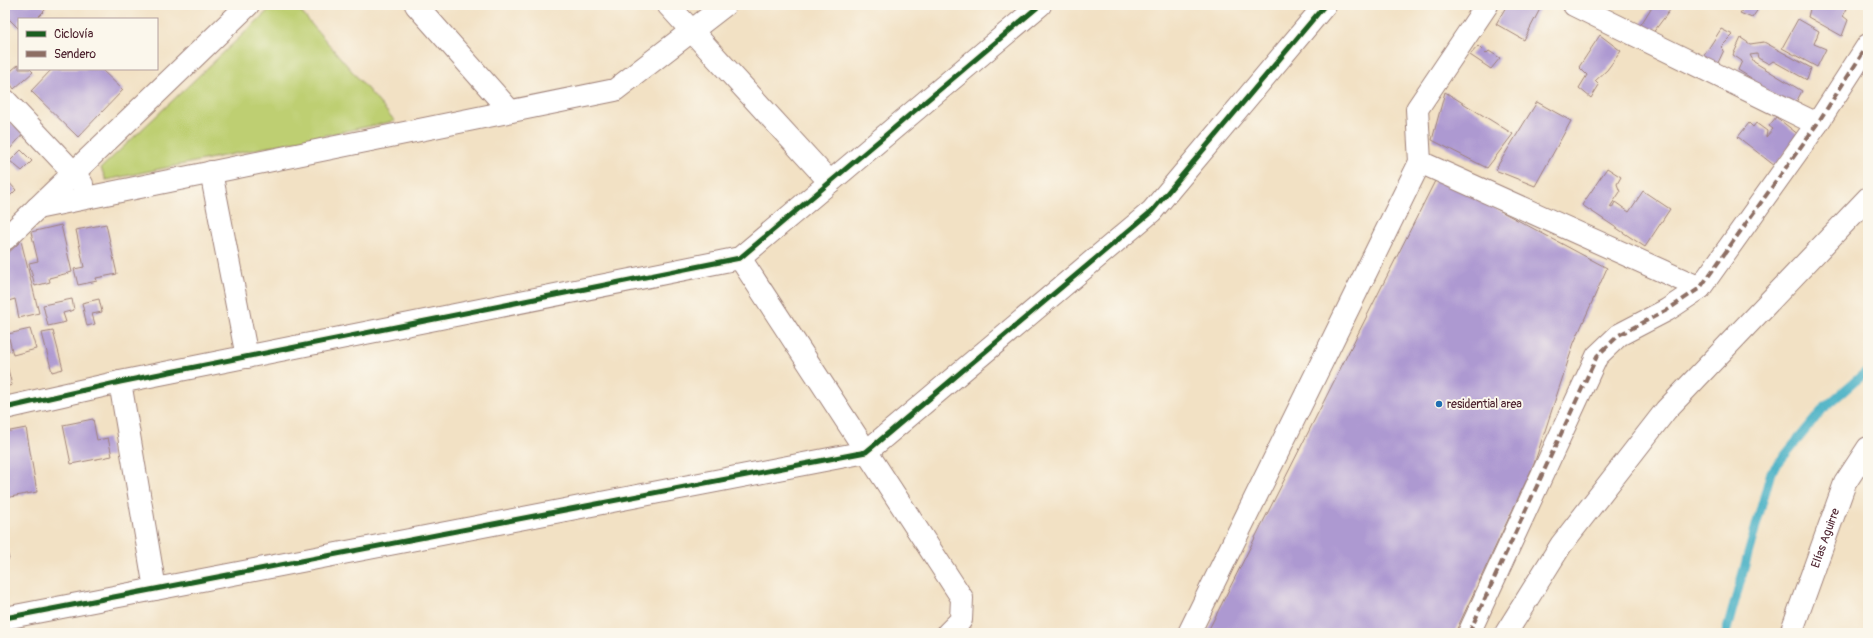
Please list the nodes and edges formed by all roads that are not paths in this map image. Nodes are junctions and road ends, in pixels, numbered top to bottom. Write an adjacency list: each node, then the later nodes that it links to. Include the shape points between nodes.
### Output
1 (248, 5): 16 (street)
2 (416, 5): 12 (street)
3 (668, 5): 9 (street)
4 (725, 5): 9 (street)
5 (1040, 5): 17 (street)
6 (1325, 5): 28 (street, via 1152,211)
7 (1487, 5): 14 (street, via 1417,109)
8 (1574, 5): 13 (street)
9 (692, 31): 12 (street, via 615,90); 17 (street)
10 (1868, 45): 13 (street)
11 (5, 100): 16 (street)
12 (510, 112): 15 (street)
13 (1817, 124): 23 (street)
14 (1420, 162): 23 (street); 34 (street)
15 (211, 172): 18 (street); 24 (street)
16 (74, 173): 18 (street); 20 (street)
17 (830, 182): 22 (street)
18 (91, 197): 20 (street)
19 (1868, 198): 36 (street, via 1666,410 1561,545)
20 (37, 208): 21 (street)
21 (5, 239)
22 (740, 258): 24 (street); 28 (street)
23 (1700, 288): 35 (street, via 1667,310 1619,335 1597,356)
24 (247, 357): 25 (street)
25 (120, 382): 26 (street); 29 (street)
26 (5, 408)
27 (1868, 448): 37 (street, Elías Aguirre, via 1845,483)
28 (866, 452): 29 (street); 33 (street, via 962,598 961,620)
29 (155, 589): 30 (street)
30 (5, 618)
31 (5, 630): 32 (street)
32 (8, 633)
33 (948, 633)
34 (1189, 633)
35 (1469, 633)
36 (1506, 633)
37 (1791, 633)

